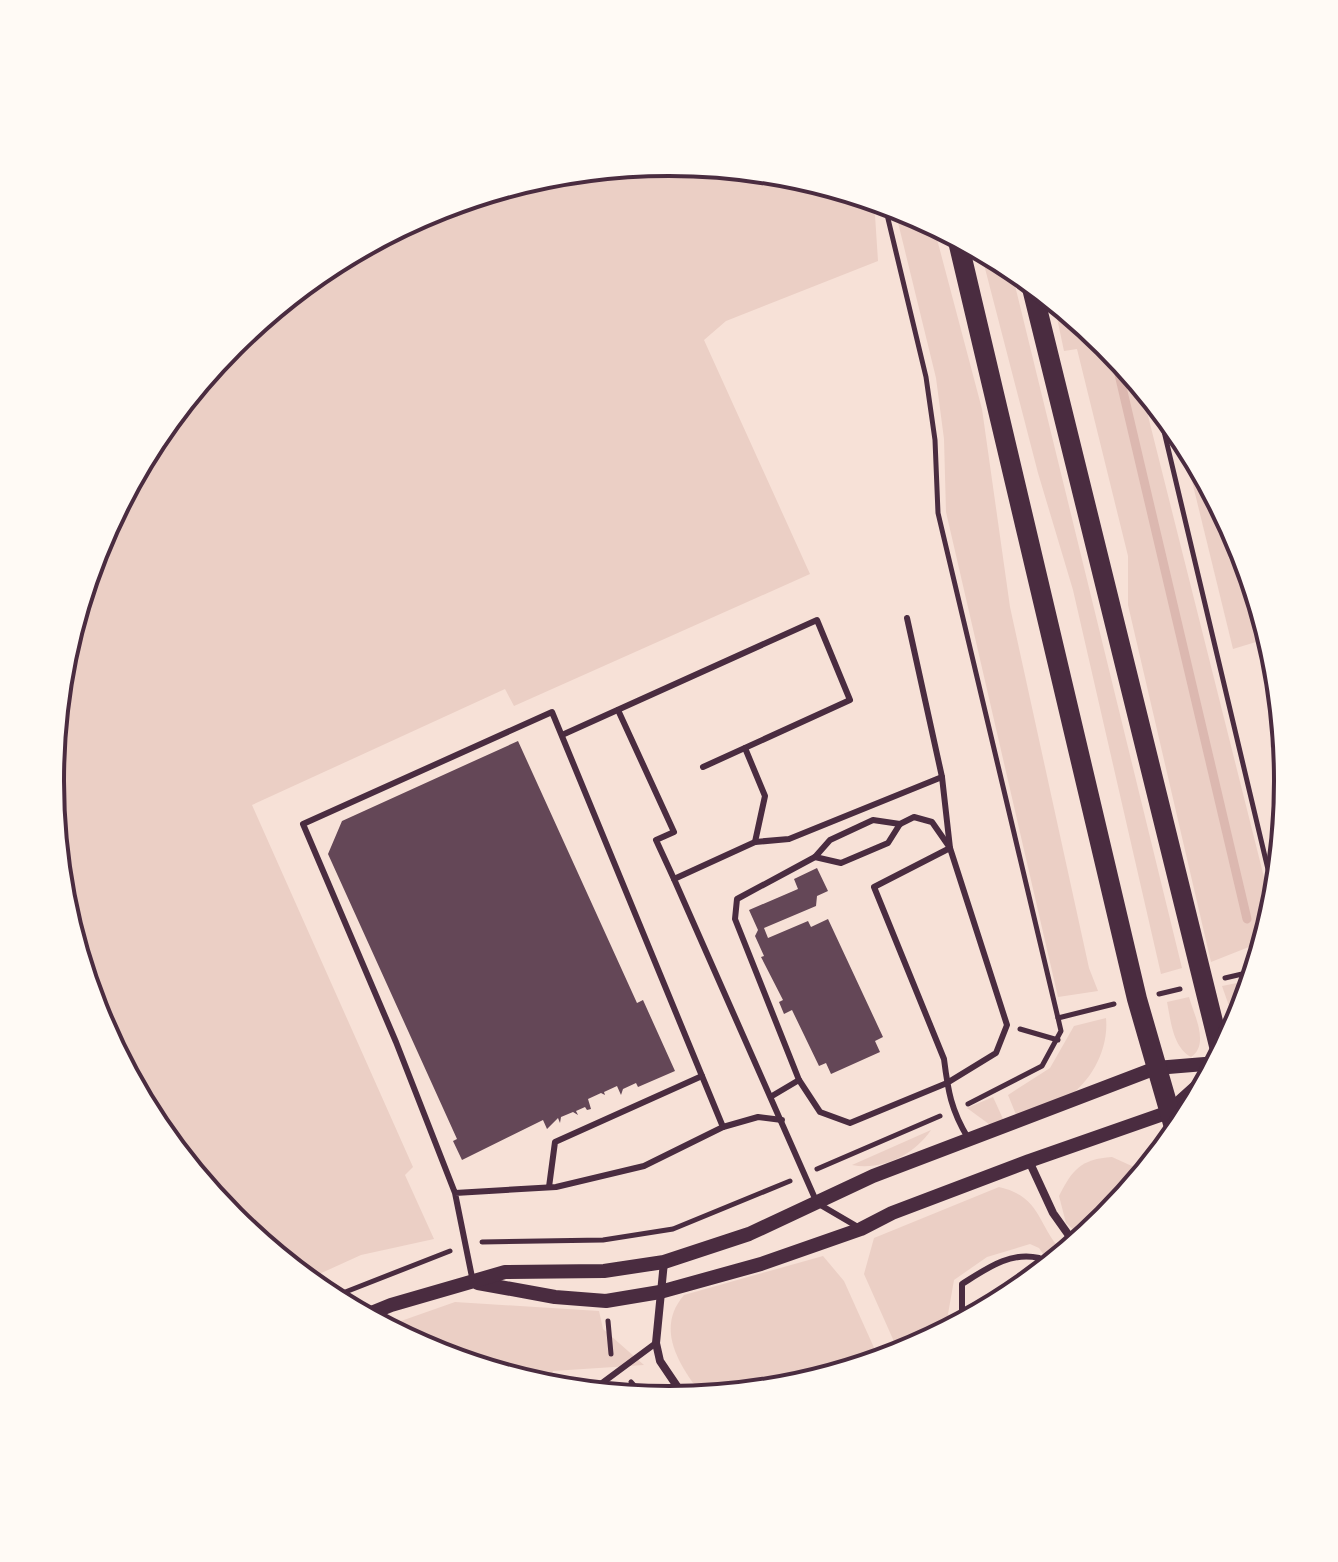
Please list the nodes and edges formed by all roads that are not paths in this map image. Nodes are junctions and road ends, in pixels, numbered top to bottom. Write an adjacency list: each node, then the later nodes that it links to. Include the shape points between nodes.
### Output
1 (960, 251): 16 (main road)
2 (1035, 299): 14 (main road)
3 (907, 618): 8 (lane)
4 (618, 710): 5 (lane); 6 (lane, via 817,620 850,700); 13 (lane, via 674,832 656,840)
5 (562, 735): 17 (lane); 29 (lane, via 552,712 303,824)
6 (745, 748): 7 (lane); 10 (lane, via 765,796)
7 (703, 767)
8 (942, 777): 10 (lane, via 789,839); 11 (lane)
9 (900, 824): 11 (lane, via 914,817 932,822); 12 (lane, via 873,820 830,840); 12 (lane, via 888,843 841,863)
10 (755, 842): 13 (lane)
11 (950, 848): 19 (lane, via 1007,1025 996,1053); 19 (lane, via 874,887 944,1059)
12 (815, 857): 18 (lane, via 737,899 735,919)
13 (674, 879): 20 (lane)
14 (1217, 1038)
15 (1204, 1064): 16 (street)
16 (1156, 1068): 22 (main road); 26 (street)
17 (702, 1076): 25 (lane); 28 (lane, via 555,1142)
18 (799, 1080): 19 (lane, via 820,1112 850,1123); 20 (lane)
19 (947, 1083): 26 (lane, via 952,1111)
20 (772, 1096): 24 (lane)
21 (1184, 1099): 22 (street)
22 (1169, 1112): 23 (main road); 27 (street)
23 (1171, 1118)
24 (782, 1120): 25 (lane, via 758,1117); 30 (lane)
25 (723, 1127): 28 (lane, via 644,1166)
26 (969, 1141): 30 (street)
27 (1029, 1161): 31 (street); 32 (street)
28 (549, 1187): 29 (lane)
29 (455, 1193): 35 (lane)
30 (817, 1203): 31 (lane); 34 (street, via 749,1234)
31 (861, 1229): 36 (street)
32 (1069, 1235)
33 (1040, 1259): 37 (lane, via 1025,1255 997,1262 962,1284)
34 (664, 1262): 35 (street, via 604,1271 505,1272); 36 (street)
35 (473, 1282): 36 (street, via 606,1301); 38 (street)
36 (660, 1292): 39 (street)
37 (962, 1310)
38 (377, 1311)
39 (656, 1343): 40 (lane); 41 (street, via 660,1361)
40 (605, 1383)
41 (677, 1386)

